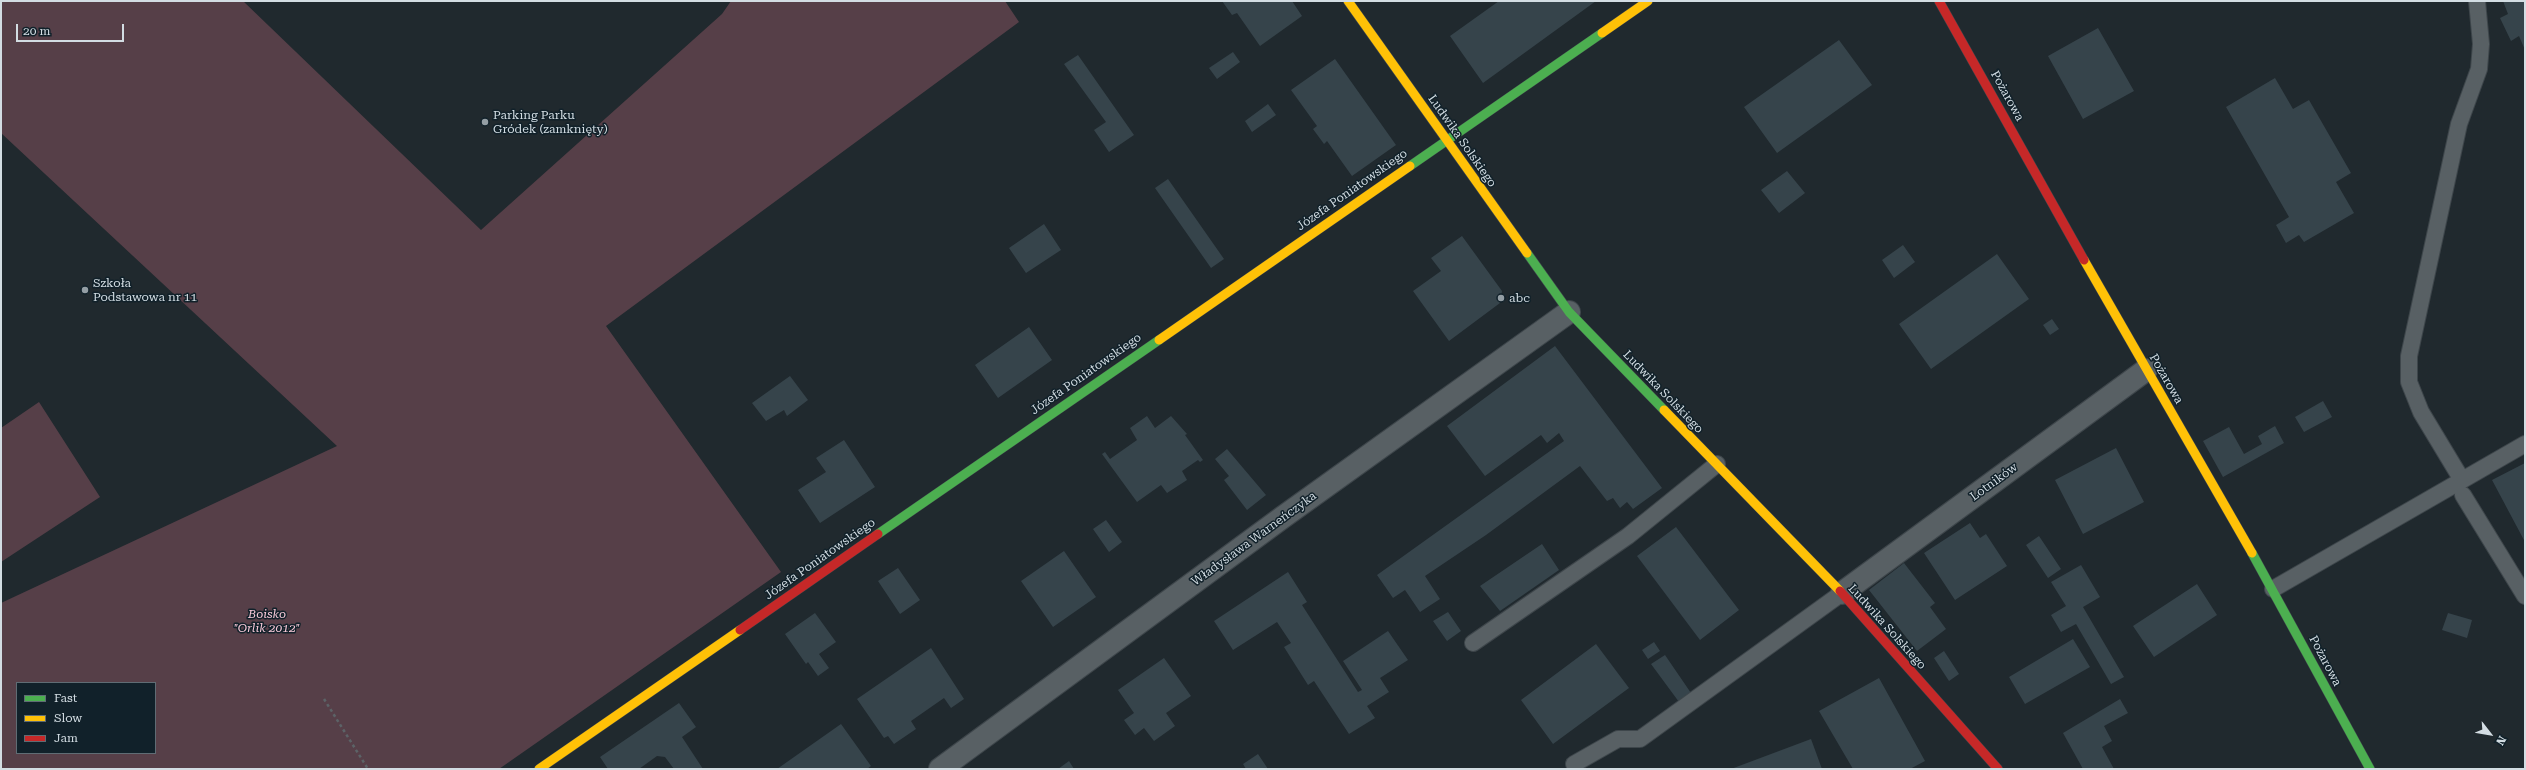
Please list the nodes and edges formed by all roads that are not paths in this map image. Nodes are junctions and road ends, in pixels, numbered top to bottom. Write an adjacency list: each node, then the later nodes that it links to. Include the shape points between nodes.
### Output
1 (1348, 1): 5 (street, Ludwika Solskiego)
2 (1648, 1): 5 (street, Józefa Poniatowskiego)
3 (1939, 1): 7 (street, Pożarowa)
4 (2477, 1): 10 (lane, via 2481,44 2479,70 2459,124 2409,356 2409,382 2421,412)
5 (1446, 140): 6 (street, Ludwika Solskiego); 16 (street, Józefa Poniatowskiego)
6 (1569, 312): 9 (street, Ludwika Solskiego); 17 (street, Władysława Warneńczyka, via 1283,517)
7 (2146, 370): 11 (street, Pożarowa); 12 (street, Lotników)
8 (2525, 444): 10 (lane)
9 (1717, 464): 12 (street, Ludwika Solskiego); 14 (lane, via 1628,536)
10 (2463, 488): 11 (lane); 13 (lane)
11 (2273, 589): 19 (street, Pożarowa)
12 (1842, 593): 15 (lane, via 1640,739 1618,739); 18 (street, Ludwika Solskiego)
13 (2525, 596)
14 (1473, 642)
15 (1574, 764)
16 (539, 769)
17 (940, 769)
18 (1998, 769)
19 (2370, 769)

